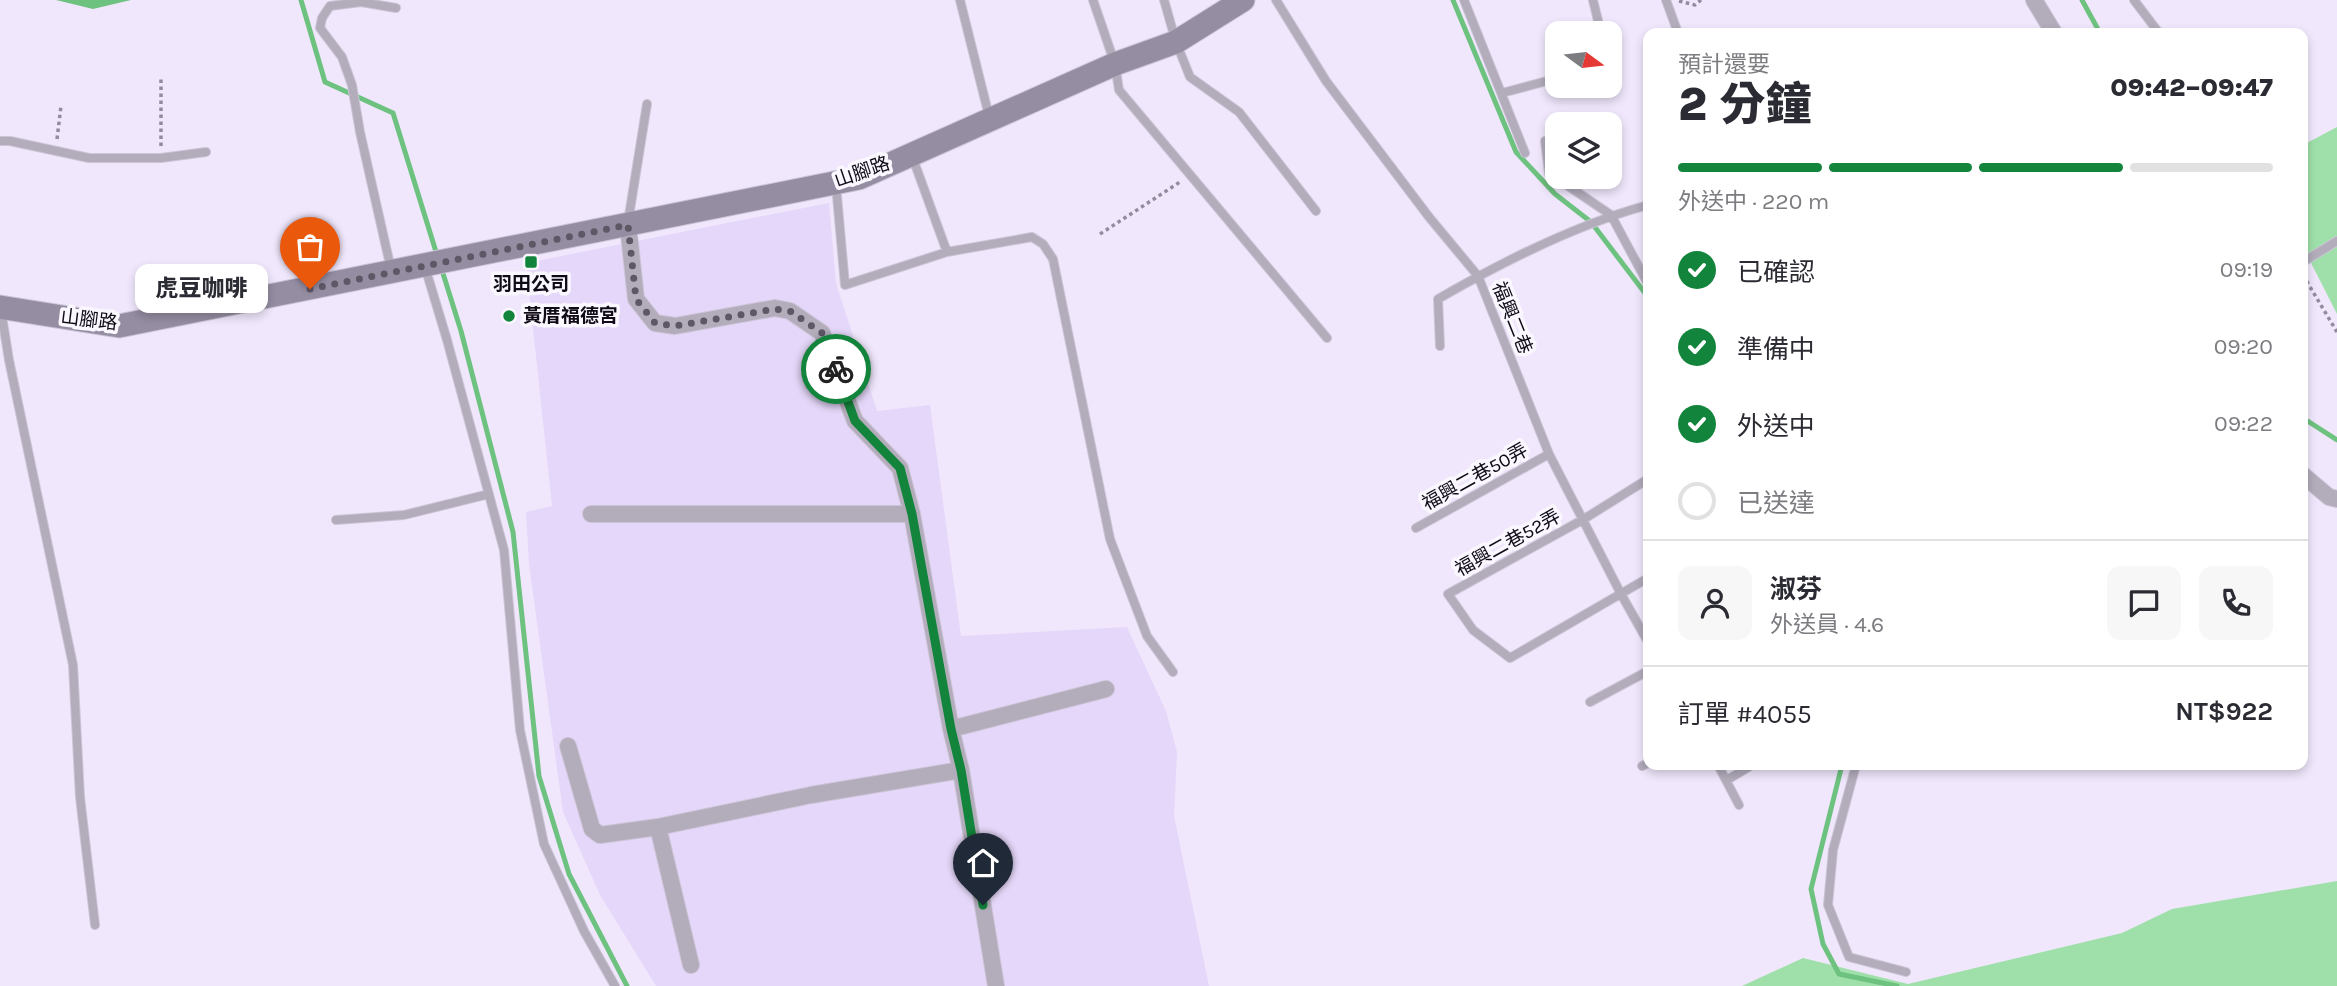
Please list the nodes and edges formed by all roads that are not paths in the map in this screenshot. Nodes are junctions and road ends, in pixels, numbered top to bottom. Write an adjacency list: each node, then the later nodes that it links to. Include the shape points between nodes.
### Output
1 (960, 0): 21 (lane)
2 (1093, 0): 17 (lane)
3 (1164, 0): 16 (lane)
4 (1243, 0): 16 (main road, 山腳路)
5 (1276, 0): 38 (lane, 福興二巷, via 1326,81)
6 (1464, 0): 19 (lane)
7 (1593, 0): 12 (lane)
8 (1666, 0): 13 (lane)
9 (2034, 0): 14 (street)
10 (2134, 0): 15 (lane)
11 (396, 8): 36 (lane, via 361,2 330,6 320,28 342,57 352,85)
12 (1598, 21)
13 (1676, 28)
14 (2051, 28)
15 (2155, 28)
16 (1175, 41): 17 (main road, 山腳路); 29 (lane, via 1190,76 1239,112)
17 (1115, 64): 21 (main road, 山腳路); 40 (lane, via 1119,90)
18 (1545, 81): 19 (lane)
19 (1502, 93): 24 (lane)
20 (647, 104): 31 (lane)
21 (990, 119): 25 (main road, 山腳路)
22 (0, 141): 23 (lane, via 89,158 161,158)
23 (206, 152)
24 (1525, 153)
25 (911, 154): 26 (main road, 山腳路, via 859,178); 33 (lane)
26 (836, 182): 31 (main road, 山腳路); 33 (lane, via 845,285)
27 (1573, 189): 30 (lane)
28 (1643, 206): 30 (lane)
29 (1316, 211)
30 (1611, 215): 37 (lane); 38 (lane)
31 (628, 225): 35 (main road, 山腳路); 48 (street, via 636,299 655,323 675,326 775,309 790,311 822,333 855,421 900,468)
32 (2337, 241): 34 (lane)
33 (947, 252): 55 (lane, via 1032,237 1053,259 1110,539 1147,636)
34 (2308, 259)
35 (424, 266): 36 (main road, 山腳路); 45 (lane)
36 (392, 272): 39 (main road, 山腳路, via 119,326)
37 (1643, 275)
38 (1478, 276): 41 (lane, via 1438,299); 42 (lane, 福興二巷)
39 (0, 307): 68 (lane, via 73,665 80,797)
40 (1327, 338)
41 (1440, 346)
42 (1549, 454): 49 (lane, 福興二巷); 51 (lane, 福興二巷50弄)
43 (2308, 479): 46 (street)
44 (1643, 483): 49 (lane)
45 (489, 494): 50 (lane, via 404,515); 71 (lane, via 503,550 520,730 544,844)
46 (2337, 499)
47 (592, 513): 48 (street)
48 (912, 514): 59 (street)
49 (1584, 519): 53 (lane, 福興二巷); 53 (lane, 福興二巷52弄, via 1448,594 1473,630 1510,658)
50 (336, 520)
51 (1416, 528)
52 (1643, 581): 53 (lane)
53 (1621, 594): 54 (lane, 福興二巷)
54 (1643, 633)
55 (1173, 672)
56 (1643, 674): 58 (lane)
57 (1106, 690): 59 (street)
58 (1590, 702)
59 (951, 729): 61 (street)
60 (568, 746): 67 (street, via 592,829 600,835)
61 (961, 770): 67 (street); 72 (street)
62 (1721, 770): 65 (lane)
63 (1744, 770): 65 (lane)
64 (1855, 770): 70 (lane, via 1833,850 1828,905 1849,957)
65 (1727, 780): 66 (lane)
66 (1739, 805)
67 (658, 827): 69 (street)
68 (95, 925)
69 (691, 965)
70 (1906, 972)
71 (615, 986)
72 (996, 986)

